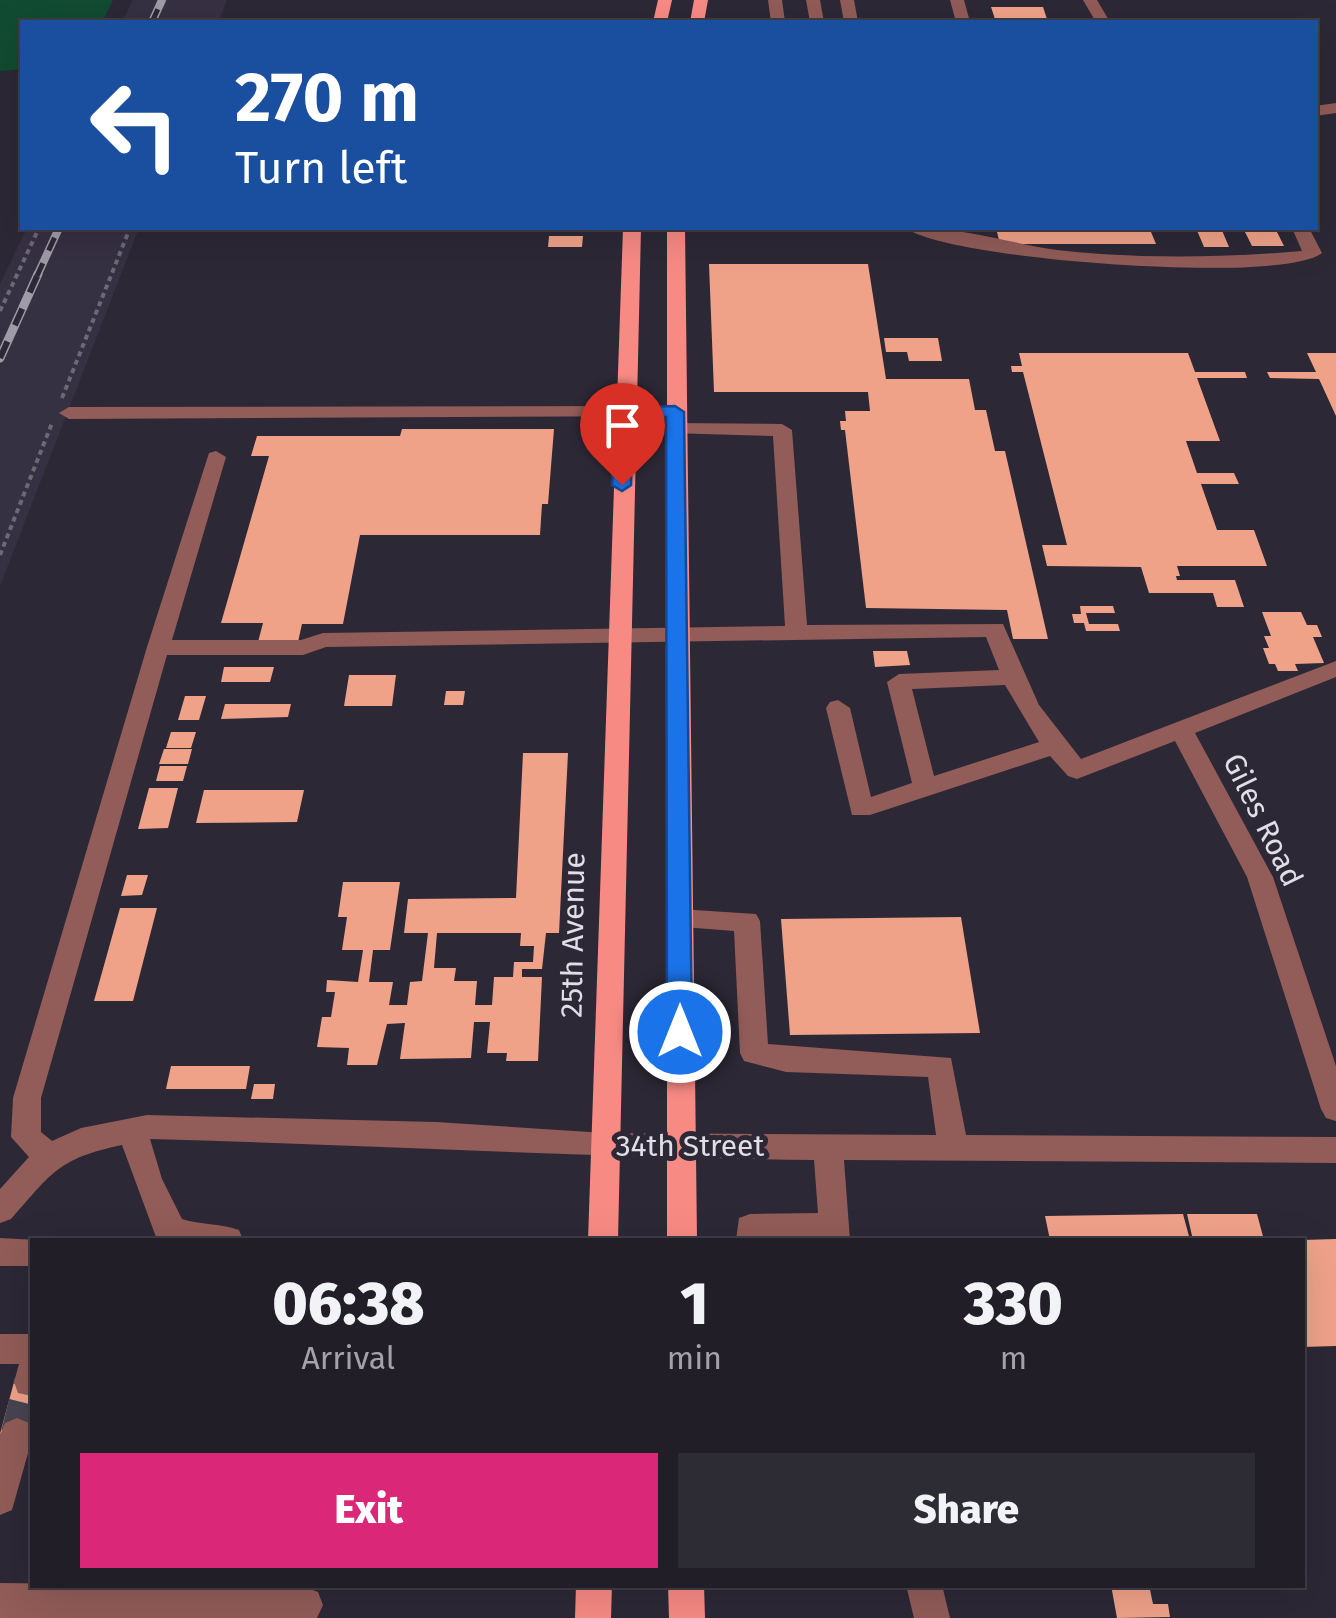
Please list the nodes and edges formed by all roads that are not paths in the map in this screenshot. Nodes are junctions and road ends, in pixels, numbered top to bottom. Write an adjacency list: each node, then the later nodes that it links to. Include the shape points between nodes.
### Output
1 (633, 230): 6 (main road, 25th Avenue)
2 (674, 230): 6 (main road, 25th Avenue)
3 (932, 230): 5 (street)
4 (1302, 230): 5 (street, via 1313,253 1288,258 1058,258)
5 (966, 234)
6 (652, 256): 7 (main road, 25th Avenue); 9 (main road, 25th Avenue)
7 (624, 412): 8 (street); 9 (street); 11 (main road, 25th Avenue)
8 (69, 413)
9 (675, 420): 12 (main road, 25th Avenue); 13 (street, via 782,430)
10 (216, 457): 14 (street)
11 (618, 631): 12 (street); 14 (street, via 323,640 304,648); 24 (main road, 25th Avenue)
12 (677, 632): 13 (street); 21 (main road, 25th Avenue)
13 (796, 633): 16 (street, via 994,629)
14 (158, 647): 29 (street, via 27,1098 26,1137)
15 (1336, 669): 18 (street)
16 (1011, 678): 19 (street); 20 (street, via 900,682)
17 (838, 708): 20 (street, via 861,809)
18 (1182, 732): 19 (street, via 1077,770); 22 (street, Giles Road, via 1260,877)
19 (1052, 746): 20 (street)
20 (925, 788)
21 (679, 919): 25 (main road, 25th Avenue); 27 (street, via 747,921 754,1053 940,1066)
22 (1336, 1109)
23 (132, 1130): 24 (street, 34th Street, via 436,1134); 29 (street, 34th Street); 32 (street, via 167,1227)
24 (605, 1146): 25 (street, 34th Street); 33 (main road, 25th Avenue)
25 (680, 1146): 26 (street, 34th Street); 34 (main road, 25th Avenue)
26 (828, 1148): 27 (street, 34th Street); 31 (street)
27 (952, 1149): 28 (street, 34th Street)
28 (1336, 1150)
29 (49, 1156): 30 (street)
30 (0, 1210)
31 (834, 1233): 35 (street, via 750,1228)
32 (198, 1238)
33 (602, 1238)
34 (682, 1238)
35 (750, 1238)
36 (0, 1252): 37 (street)
37 (30, 1252)
38 (0, 1349): 39 (street)
39 (30, 1349)
40 (17, 1434): 41 (street)
41 (0, 1498)
42 (594, 1588): 48 (main road)
43 (686, 1588): 49 (main road)
44 (925, 1588): 50 (street)
45 (0, 1601): 47 (street)
46 (306, 1603): 47 (street)
47 (66, 1610)
48 (593, 1618)
49 (687, 1618)
50 (932, 1618)

